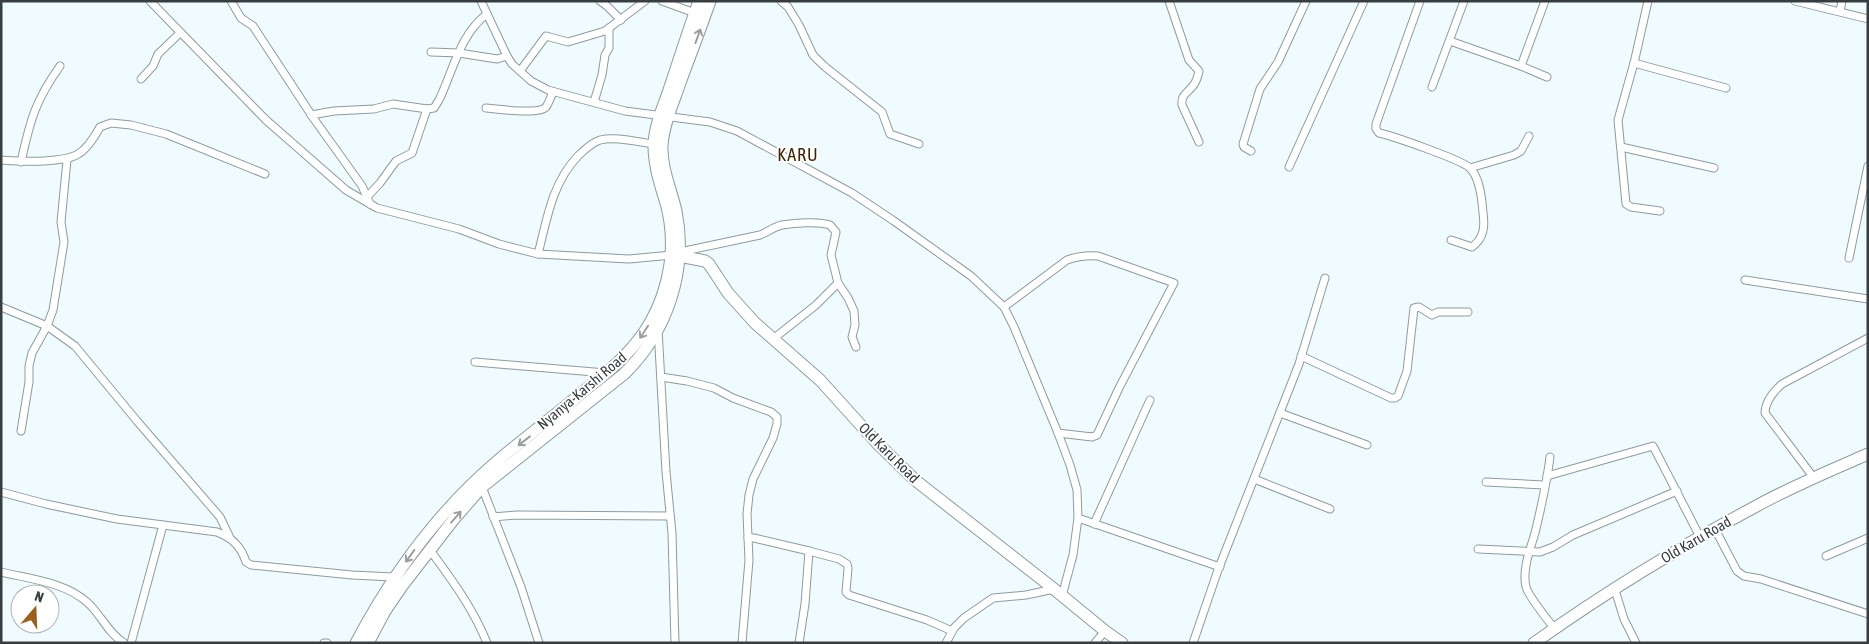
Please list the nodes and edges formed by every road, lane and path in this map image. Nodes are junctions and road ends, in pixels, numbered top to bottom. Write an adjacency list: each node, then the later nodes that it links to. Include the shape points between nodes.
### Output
1 (150, 1): 25 (street)
2 (231, 1): 42 (street, via 241,18 253,26)
3 (481, 1): 21 (street)
4 (600, 1): 23 (street)
5 (645, 1): 23 (street)
6 (662, 1): 20 (street)
7 (699, 1): 20 (main road, Nyanya-Karshi Road)
8 (710, 1): 43 (main road, Nyanya-Karshi Road, one-way to 8)
9 (782, 1): 47 (street, via 800,24 813,55 882,112 890,134)
10 (1169, 1): 45 (street, via 1190,60 1199,71 1193,87 1181,100)
11 (1306, 1): 49 (street, via 1278,62 1260,89 1243,144)
12 (1364, 1): 54 (street)
13 (1420, 1): 55 (street, via 1376,130)
14 (1464, 1): 26 (street)
15 (1545, 1): 32 (street)
16 (1648, 1): 30 (street)
17 (1795, 1): 19 (street)
18 (1842, 1): 19 (street)
19 (1840, 12): 22 (street)
20 (695, 13): 43 (main road, Nyanya-Karshi Road)
21 (487, 14): 28 (street, via 476,23); 29 (street)
22 (1868, 19)
23 (621, 20): 24 (street)
24 (610, 28): 33 (street, via 568,42 546,36); 39 (street, via 609,48)
25 (180, 33): 35 (street, via 158,54); 59 (street, via 266,120 318,167 346,190)
26 (1450, 41): 32 (street); 36 (street)
27 (431, 52): 28 (street)
28 (459, 53): 29 (street, via 497,59); 41 (street, via 439,100 434,108)
29 (507, 56): 33 (street)
30 (1634, 63): 37 (street); 48 (street, via 1618,120)
31 (60, 66): 52 (street, via 32,114)
32 (1521, 66): 34 (street)
33 (520, 71): 38 (street, via 531,81)
34 (1548, 77)
35 (141, 79)
36 (1432, 87)
37 (1726, 88)
38 (553, 92): 39 (street); 40 (street, via 546,106 540,110)
39 (594, 102): 43 (street)
40 (486, 108)
41 (427, 109): 42 (street, via 393,104); 58 (street, via 414,150 396,161)
42 (312, 115): 58 (street)
43 (664, 117): 46 (main road, Nyanya-Karshi Road); 63 (main road, Nyanya-Karshi Road, via 663,160 680,235); 70 (street, via 710,122 737,130 852,193 971,276)
44 (1529, 136): 55 (street, via 1521,151 1514,155)
45 (1199, 142)
46 (654, 144): 62 (street, via 610,139 586,148 567,168 554,194); 63 (main road, Nyanya-Karshi Road, via 659,183)
47 (919, 144)
48 (1620, 147): 56 (street); 60 (street, via 1626,204)
49 (1250, 151)
50 (1, 160): 52 (street)
51 (67, 160): 52 (street); 57 (street, via 92,142 100,128 111,123 166,134); 72 (street, via 61,222 64,242)
52 (21, 162)
53 (1868, 166): 64 (street)
54 (1289, 167)
55 (1470, 168): 61 (street, via 1476,178 1483,210 1483,234 1472,247)
56 (1714, 168)
57 (265, 174)
58 (367, 197): 59 (street)
59 (371, 204): 62 (street)
60 (1660, 211)
61 (1451, 240)
62 (538, 254): 63 (street, via 628,259)
63 (677, 254): 67 (street, via 760,235 782,225 827,224 836,232 831,255); 73 (main road, Nyanya-Karshi Road, via 677,272); 75 (main road, Old Karu Road, via 709,264 728,293); 79 (main road, Nyanya-Karshi Road, one-way to 79, via 651,322 625,357)
64 (1849, 258)
65 (1324, 278): 77 (street)
66 (1745, 280): 68 (street)
67 (838, 283): 75 (street); 76 (street, via 854,311 852,337)
68 (1868, 299)
69 (1, 307): 72 (street)
70 (1004, 307): 84 (street); 84 (street, via 1077,256 1098,256 1174,283 1097,435)
71 (1468, 312): 77 (street, via 1432,315 1414,308 1407,371 1395,398)
72 (48, 326): 83 (street, via 32,353); 103 (street, via 75,346 97,371 220,517)
73 (658, 329): 80 (street); 93 (main road, Nyanya-Karshi Road, via 638,360 624,374)
74 (1868, 338): 89 (street, via 1782,384 1766,405 1765,413)
75 (773, 339): 116 (main road, Old Karu Road, via 820,380 915,480)
76 (856, 348)
77 (1301, 356): 82 (street)
78 (476, 362): 79 (street)
79 (606, 373): 114 (main road, Nyanya-Karshi Road, one-way to 114, via 473,483)
80 (661, 377): 97 (street); 104 (street, via 714,388 777,417 773,438 753,479 749,495)
81 (1150, 400): 100 (street)
82 (1280, 413): 85 (street); 90 (street)
83 (21, 431)
84 (1058, 434): 99 (street, via 1077,490)
85 (1367, 446)
86 (1868, 454): 89 (main road, Old Karu Road)
87 (1550, 457): 88 (street)
88 (1547, 476): 92 (street); 94 (street, via 1650,446 1655,448)
89 (1814, 478): 102 (main road, Old Karu Road)
90 (1254, 479): 96 (street); 112 (street)
91 (1486, 482): 92 (street)
92 (1544, 485): 110 (street)
93 (482, 487): 98 (street); 108 (main road, Nyanya-Karshi Road, one-way to 93)
94 (1677, 491): 105 (street); 110 (street, via 1573,535 1548,550)
95 (1, 492): 101 (street, via 117,519)
96 (1330, 509)
97 (670, 516): 98 (street); 127 (street)
98 (493, 517): 126 (street, via 521,587)
99 (1078, 518): 100 (street); 116 (street, via 1073,554)
100 (1094, 524): 112 (street)
101 (163, 525): 103 (street, via 217,532); 122 (street)
102 (1714, 529): 105 (main road, Old Karu Road); 117 (street, via 1737,571 1744,576)
103 (230, 538): 114 (street, via 251,565)
104 (748, 538): 109 (street); 128 (street)
105 (1700, 538): 115 (main road, Old Karu Road)
106 (1868, 538): 111 (street)
107 (1478, 549): 110 (street)
108 (430, 550): 124 (main road, Nyanya-Karshi Road, via 385,611); 125 (street, via 464,597)
109 (809, 552): 119 (street, via 847,564 846,592 849,595); 129 (street)
110 (1530, 552): 118 (street, via 1527,589)
111 (1826, 556)
112 (1220, 567): 133 (street)
113 (1, 572): 121 (street, via 70,590 88,603 112,634)
114 (394, 577): 123 (main road, Nyanya-Karshi Road)
115 (1615, 590): 118 (main road, Old Karu Road); 135 (street)
116 (1058, 592): 119 (street, via 993,598 964,618); 120 (main road, Old Karu Road)
117 (1868, 614)
118 (1554, 628): 134 (main road, Old Karu Road)
119 (952, 631): 130 (street)
120 (1105, 631): 131 (street); 132 (main road, Old Karu Road)
121 (124, 643)
122 (131, 643)
123 (356, 643)
124 (368, 643)
125 (487, 643)
126 (538, 643)
127 (675, 643)
128 (742, 643)
129 (799, 643)
130 (946, 643)
131 (1095, 643)
132 (1122, 643)
133 (1193, 643)
134 (1534, 643)
135 (1636, 643)

